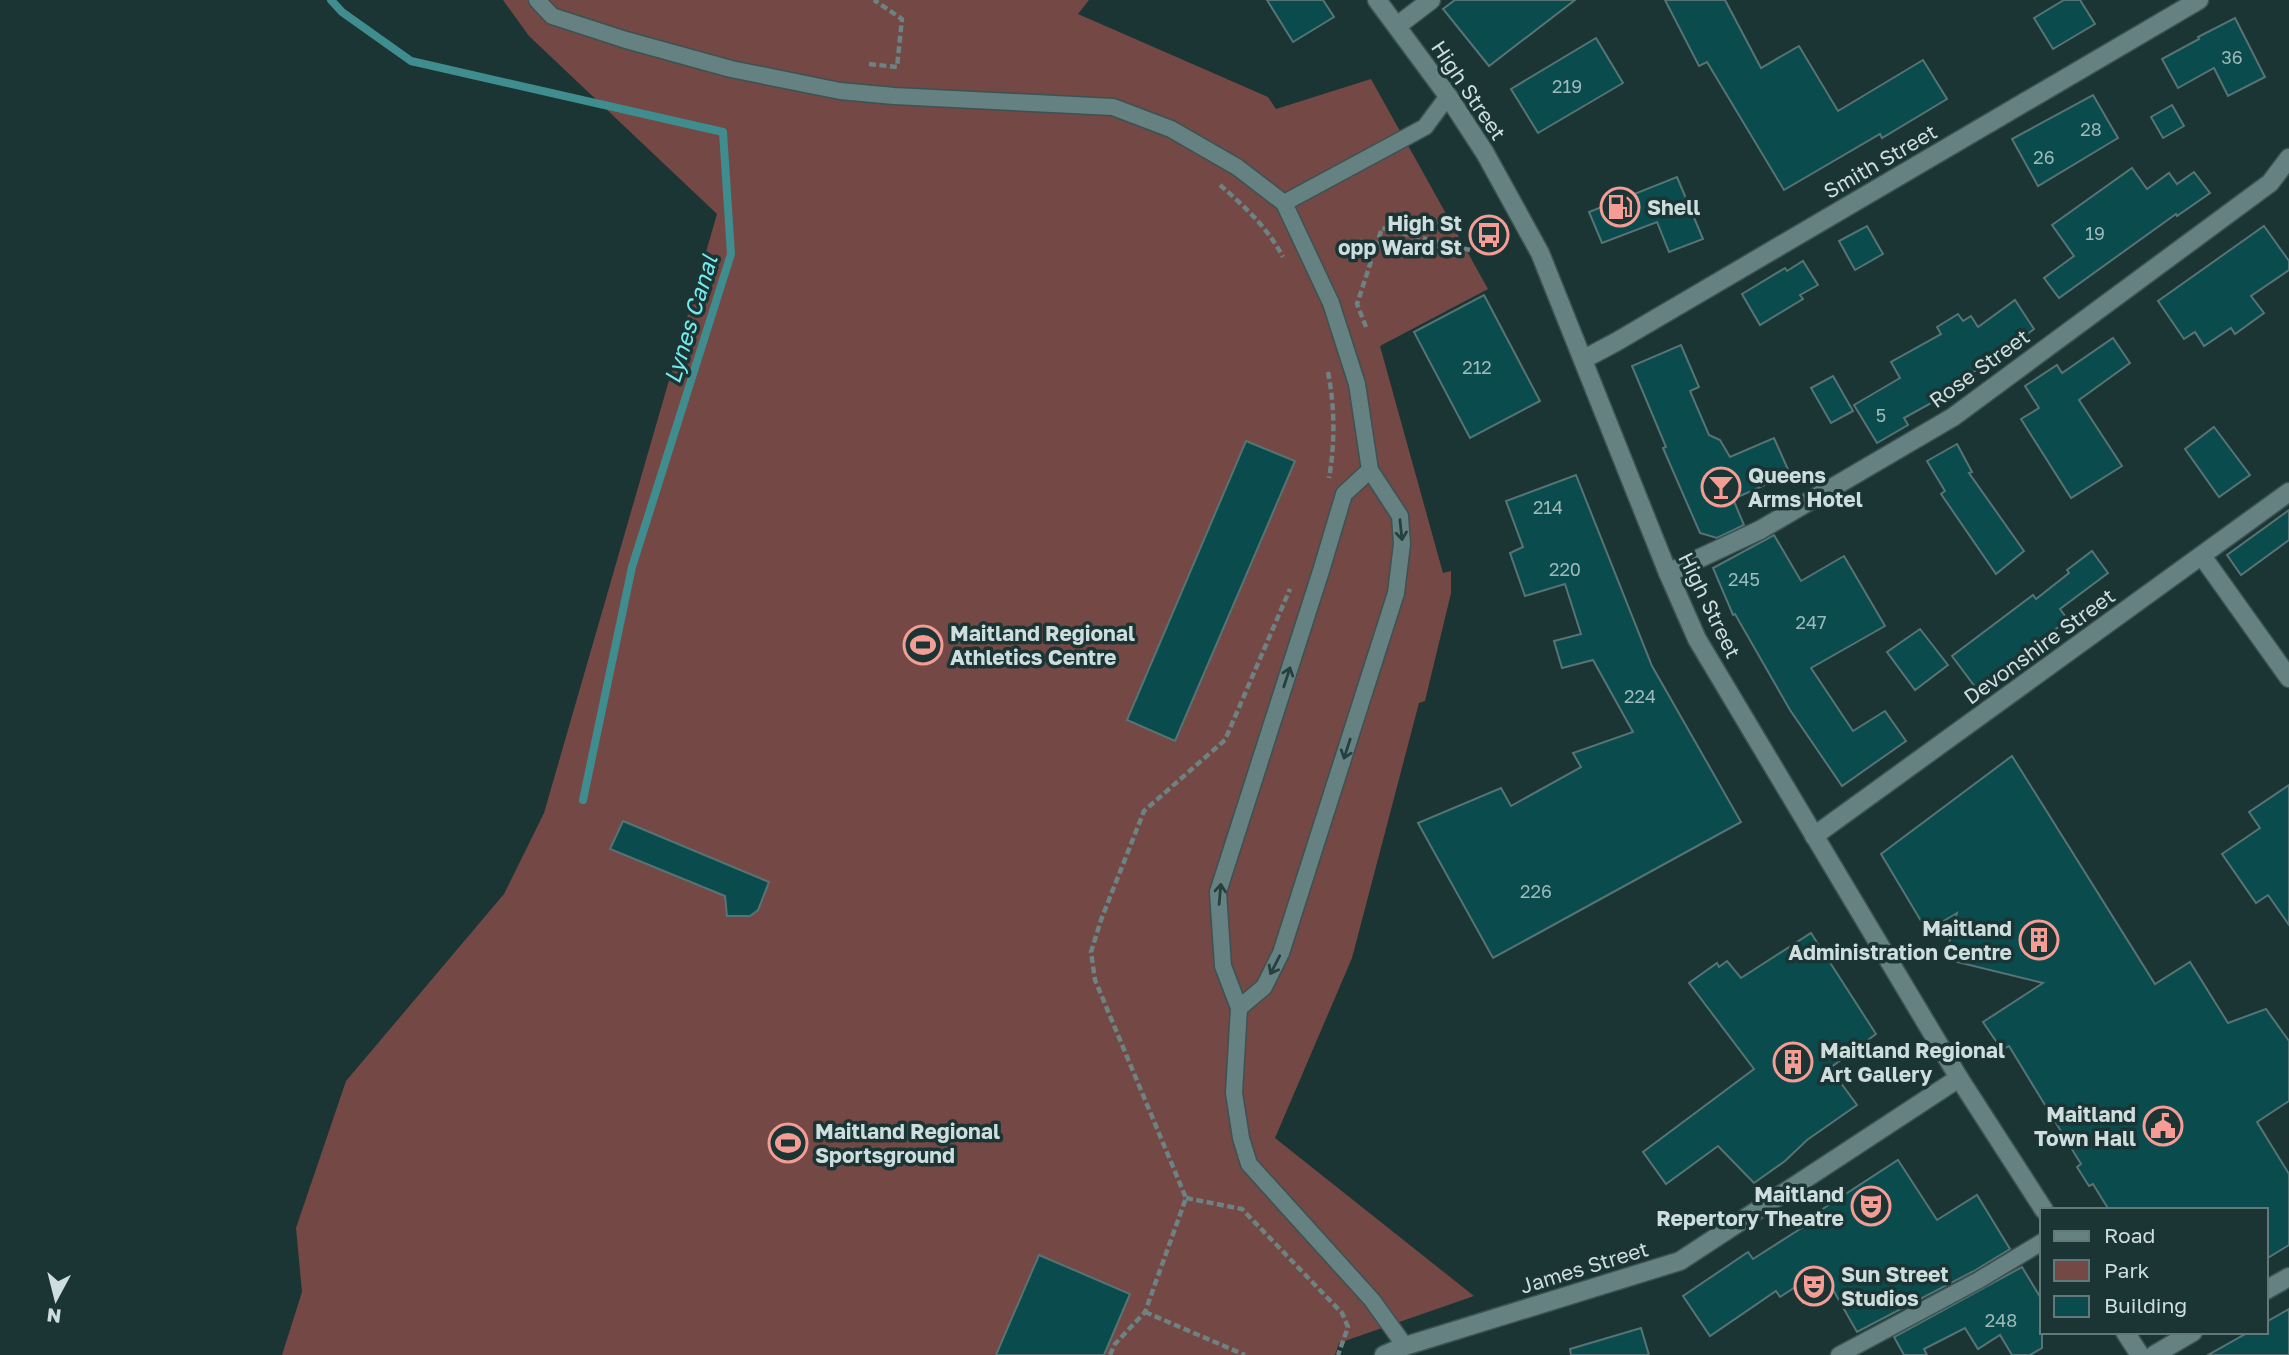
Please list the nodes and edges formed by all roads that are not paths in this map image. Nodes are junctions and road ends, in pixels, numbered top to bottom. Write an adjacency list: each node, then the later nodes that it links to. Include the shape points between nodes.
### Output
1 (537, 0): 8 (lane, via 552,16 626,40 731,69 840,90 1113,107 1171,129 1237,167)
2 (1377, 0): 5 (street, High Street)
3 (1431, 0): 5 (street)
4 (2199, 0): 9 (street, Smith Street)
5 (1397, 26): 6 (street, High Street)
6 (1448, 96): 8 (lane, via 1424,127); 9 (street, High Street, via 1530,233)
7 (2289, 158): 13 (street, Rose Street, via 2270,183 1953,417 1760,530)
8 (1284, 203): 10 (lane, via 1342,334 1357,384)
9 (1584, 359): 13 (street, High Street)
10 (1370, 470): 16 (lane, one-way to 10, via 1223,966 1218,892 1344,494); 16 (lane, one-way to 16, via 1399,516 1402,544 1396,593 1281,953 1264,987)
11 (2289, 492): 12 (street, Devonshire Street)
12 (2202, 556): 14 (street); 15 (street, Devonshire Street)
13 (1668, 573): 15 (street, High Street, via 1697,639)
14 (2289, 678)
15 (1814, 836): 17 (street, High Street)
16 (1239, 1008): 24 (lane, via 1234,1093 1250,1164 1372,1300)
17 (1959, 1078): 18 (street, High Street); 24 (street, James Street, via 1680,1261)
18 (2043, 1208)
19 (2040, 1243): 26 (lane)
20 (2289, 1277): 21 (street)
21 (2268, 1289)
22 (2126, 1334): 27 (street)
23 (2190, 1334): 28 (street)
24 (1405, 1346): 25 (street, James Street)
25 (1384, 1355)
26 (1839, 1355)
27 (2140, 1355)
28 (2154, 1355)

